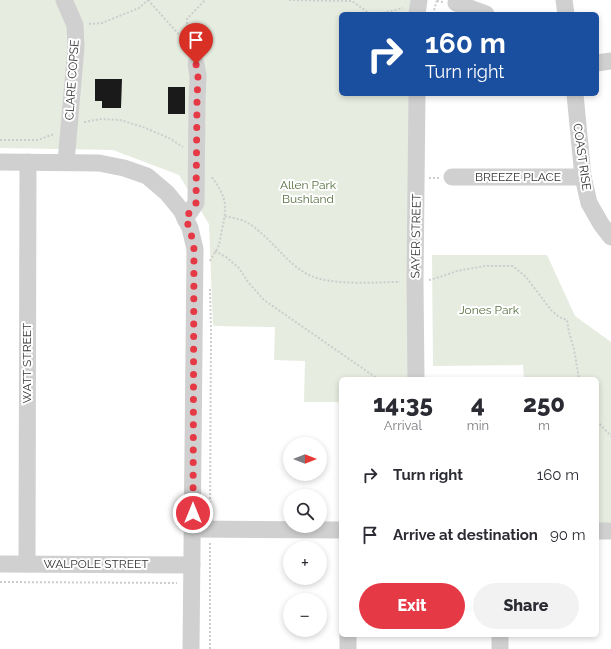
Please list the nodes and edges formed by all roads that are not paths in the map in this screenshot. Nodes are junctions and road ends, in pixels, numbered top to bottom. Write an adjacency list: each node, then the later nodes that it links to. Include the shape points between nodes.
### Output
1 (64, 0): 13 (street, CLARE COPSE, via 75,25 76,47)
2 (564, 0): 5 (street)
3 (456, 4): 4 (street)
4 (480, 12)
5 (566, 12)
6 (611, 61): 7 (street)
7 (599, 62)
8 (196, 64): 16 (street, via 196,203)
9 (417, 96): 18 (street, SAYER STREET)
10 (575, 96): 15 (street, COAST RISE)
11 (0, 162): 12 (street)
12 (28, 162): 13 (street); 24 (street, WATT STREET)
13 (66, 162): 16 (street, via 99,163 147,176 167,193)
14 (452, 177): 15 (street, BREEZE PLACE)
15 (583, 177): 17 (street, COAST RISE, via 589,203)
16 (185, 219): 19 (street, via 190,228 194,249)
17 (611, 237)
18 (416, 377)
19 (193, 529): 20 (street); 25 (street)
20 (339, 530)
21 (599, 531): 22 (street)
22 (611, 531)
23 (0, 564): 24 (street, WALPOLE STREET)
24 (26, 564): 25 (street, WALPOLE STREET)
25 (192, 565): 28 (street)
26 (348, 637): 29 (street)
27 (500, 637): 30 (street)
28 (191, 649)
29 (348, 649)
30 (500, 649)

